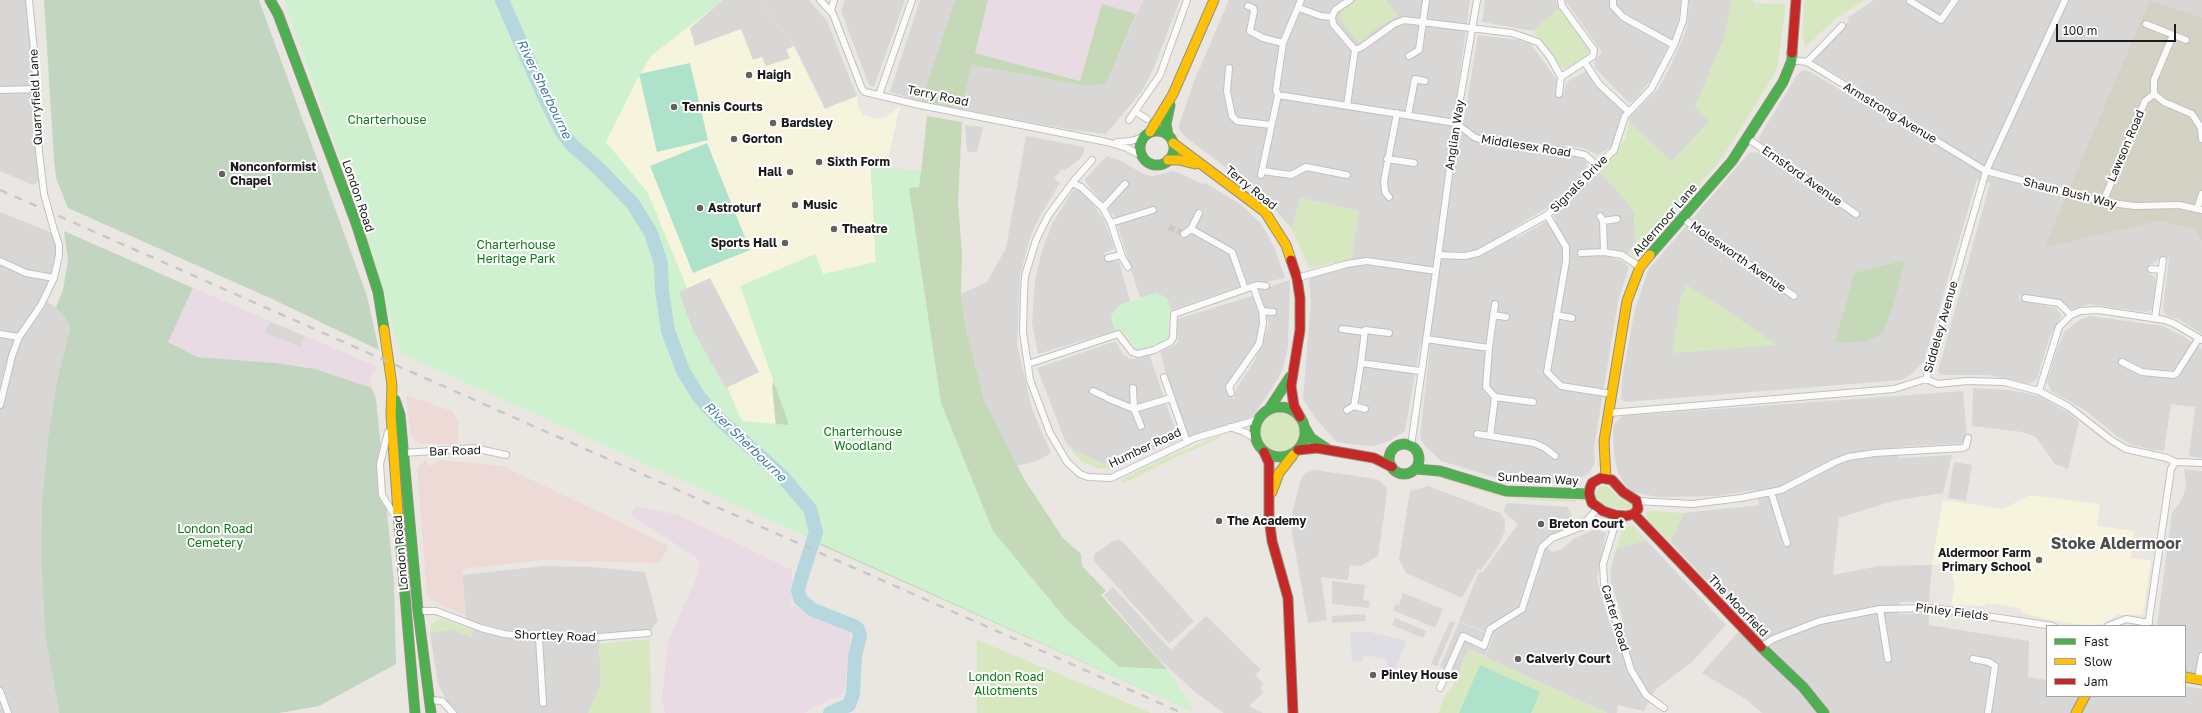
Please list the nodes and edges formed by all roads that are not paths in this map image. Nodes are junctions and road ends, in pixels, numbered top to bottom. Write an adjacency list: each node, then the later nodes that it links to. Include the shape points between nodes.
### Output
1 (29, 0): 41 (street, Quarryfield Lane)
2 (270, 0): 23 (main road, London Road)
3 (276, 0): 23 (main road, London Road)
4 (820, 0): 22 (street, Terry Road)
5 (834, 0): 22 (street)
6 (912, 0): 46 (street)
7 (1187, 0): 50 (street, via 1160,75)
8 (1214, 0): 43 (main road)
9 (1301, 0): 21 (street)
10 (1350, 0): 24 (street, via 1335,10)
11 (1426, 0): 25 (street)
12 (1477, 0): 28 (street, Anglian Way)
13 (1561, 0): 37 (street, via 1562,6 1594,50 1593,56)
14 (1612, 0): 32 (street, via 1613,6 1622,17)
15 (1685, 0): 32 (street, Signals Drive, via 1683,21)
16 (1796, 0): 35 (main road, Aldermoor Lane)
17 (1955, 0): 19 (street, via 1941,20)
18 (2065, 0): 69 (street, Siddeley Avenue)
19 (1910, 1)
20 (1248, 6): 31 (street, via 1254,11 1250,31)
21 (1299, 8): 24 (street); 31 (street)
22 (831, 11): 46 (street, Terry Road, via 862,89)
23 (278, 14): 131 (main road, London Road, via 356,223 378,292)
24 (1332, 17): 33 (street, via 1333,24)
25 (1423, 21): 28 (street); 33 (street, via 1399,21); 34 (street, via 1419,50)
26 (2146, 24): 29 (street)
27 (1842, 26): 36 (street)
28 (1473, 27): 39 (street, via 1512,33 1538,42); 55 (street, Anglian Way)
29 (2173, 35): 30 (street); 45 (street, via 2154,80)
30 (2186, 40)
31 (1282, 44): 47 (street, via 1276,90)
32 (1674, 45): 49 (street, Signals Drive, via 1652,89)
33 (1355, 50): 48 (street)
34 (1409, 56)
35 (1792, 60): 36 (street, Armstrong Avenue); 58 (main road, Aldermoor Lane, via 1783,82)
36 (1807, 62): 69 (street, Armstrong Avenue)
37 (1585, 63): 39 (street); 49 (street, via 1599,84)
38 (1228, 68): 56 (street, via 1227,91 1232,116 1237,121)
39 (1561, 77): 44 (street)
40 (1425, 81): 52 (street, via 1415,79)
41 (37, 89): 42 (street); 99 (street, Quarryfield Lane, bridge, via 39,152 44,194 59,245)
42 (0, 90)
43 (1173, 94): 57 (main road); 59 (main road, via 1166,124)
44 (1559, 94)
45 (2154, 94): 60 (street, via 2164,102 2192,114 2201,128); 75 (street, Lawson Road, via 2145,101)
46 (879, 95): 61 (street, Terry Road)
47 (1278, 95): 48 (street, Middlesex Road); 56 (street)
48 (1347, 106): 51 (street, Middlesex Road)
49 (1628, 111): 68 (street, Signals Drive, via 1614,150)
50 (1136, 112): 53 (street); 54 (street)
51 (1397, 113): 52 (street, Middlesex Road); 63 (street)
52 (1408, 115): 55 (street, Middlesex Road)
53 (1147, 119)
54 (1129, 120)
55 (1456, 123): 68 (street, Middlesex Road, via 1482,140 1572,152 1585,155); 90 (street, Anglian Way)
56 (1271, 125): 70 (street, via 1262,173 1291,175 1306,167)
57 (1147, 135): 59 (main road, via 1160,131); 61 (street, Terry Road, via 1131,141); 62 (main road, via 1140,145)
58 (1747, 138): 80 (street, Ernsford Avenue); 82 (main road, Aldermoor Lane, via 1732,161)
59 (1170, 139): 65 (main road, via 1173,152); 67 (main road, Terry Road)
60 (2202, 139)
61 (1107, 142): 62 (street, Terry Road, via 1120,145)
62 (1142, 156): 65 (main road, via 1155,165)
63 (1387, 159): 66 (street); 74 (street, via 1384,182 1385,192)
64 (1092, 160): 71 (street, Humber Road)
65 (1168, 160): 67 (main road, Terry Road)
66 (1414, 162)
67 (1202, 166): 100 (main road, Terry Road, via 1265,212 1281,235)
68 (1598, 166): 81 (street, Signals Drive)
69 (1986, 171): 75 (street, Shaun Bush Way); 129 (street, Siddeley Avenue)
70 (1347, 175)
71 (1072, 183): 76 (street, via 1081,187); 125 (street, Humber Road, via 1048,216 1036,240 1025,276 1023,332)
72 (1125, 184): 76 (street)
73 (2202, 194): 77 (street)
74 (1389, 197)
75 (2103, 202): 77 (street, Shaun Bush Way, via 2135,206 2179,205)
76 (1103, 208): 84 (street)
77 (2200, 209)
78 (1153, 210): 84 (street)
79 (1199, 213): 85 (street)
80 (1856, 214)
81 (1547, 215): 90 (street, Signals Drive, via 1478,253 1465,256); 110 (street, via 1566,246 1566,261)
82 (1682, 218): 95 (main road, Aldermoor Lane); 104 (street, Molesworth Avenue)
83 (1617, 219): 87 (street, via 1601,219)
84 (1112, 223): 89 (street)
85 (1191, 229): 86 (street); 103 (street, via 1232,252)
86 (1184, 234)
87 (1604, 252): 88 (street); 95 (street, via 1622,255)
88 (1581, 253)
89 (1122, 254): 91 (street); 94 (street)
90 (1438, 255): 98 (street, Anglian Way)
91 (1108, 258)
92 (2163, 260): 97 (street)
93 (0, 261): 99 (street, via 26,273)
94 (1128, 267)
95 (1640, 267): 135 (main road, Aldermoor Lane, via 1627,301)
96 (2151, 269): 97 (street)
97 (2161, 270): 114 (street)
98 (1436, 271): 100 (street, via 1367,261); 120 (street, Anglian Way)
99 (54, 278): 119 (street, Quarryfield Lane, via 41,305)
100 (1297, 278): 127 (main road, Terry Road, via 1300,323)
101 (1253, 286): 102 (street); 103 (street); 107 (street)
102 (1266, 286)
103 (1245, 289): 125 (street, via 1174,314 1173,338 1154,350 1138,354 1132,352 1118,334)
104 (1794, 296)
105 (2025, 298): 111 (street, via 2059,303)
106 (1494, 304): 109 (street)
107 (1262, 311): 108 (street); 134 (street, via 1263,323 1259,344 1229,387)
108 (1272, 312)
109 (1493, 315): 112 (street); 122 (street)
110 (1556, 315): 113 (street); 135 (street, via 1547,372 1550,377 1561,386)
111 (2071, 315): 114 (street, via 2090,309); 133 (street, via 2054,336)
112 (1506, 317)
113 (1572, 318)
114 (2155, 318): 121 (street, via 2176,324)
115 (1342, 329): 116 (street)
116 (1365, 332): 117 (street); 124 (street)
117 (1389, 333)
118 (0, 334): 119 (street)
119 (19, 337): 139 (street, Quarryfield Lane)
120 (1426, 339): 122 (street); 126 (street)
121 (2200, 339): 123 (street, via 2173,375 2142,372)
122 (1489, 348): 136 (street, via 1486,387)
123 (2122, 362)
124 (1361, 363): 126 (street); 140 (street)
125 (1028, 364): 156 (street, Humber Road, via 1038,403 1053,439 1066,462 1080,474 1100,479 1112,478)
126 (1420, 371): 157 (street)
127 (1292, 372): 142 (main road, Terry Road, via 1287,384); 147 (main road, Terry Road, via 1292,397)
128 (1164, 377): 137 (street)
129 (1926, 379): 133 (street, via 1938,384 1967,381 2004,382); 145 (street, Siddeley Avenue, via 1894,389)
130 (1134, 388): 141 (street)
131 (392, 391): 146 (main road, London Road); 162 (main road, London Road, via 400,415)
132 (1093, 391): 141 (street)
133 (2039, 391): 167 (street, via 2076,411 2126,449)
134 (1231, 394)
135 (1612, 394): 145 (main road, Aldermoor Lane)
136 (1495, 397): 138 (street); 153 (street)
137 (1171, 398): 141 (street); 156 (street)
138 (1533, 402)
139 (0, 405)
140 (1354, 406): 143 (street); 144 (street)
141 (1134, 409): 149 (street)
142 (1269, 409): 147 (main road, via 1289,409); 148 (main road)
143 (1365, 409)
144 (1347, 410)
145 (1609, 413): 172 (main road, Aldermoor Lane, via 1604,447)
146 (391, 415): 180 (main road, London Road); 180 (street, London Road, via 380,464 382,495)
147 (1300, 417): 151 (main road)
148 (1259, 418): 150 (street, Humber Road); 154 (main road, via 1255,426)
149 (1142, 426)
150 (1230, 427): 154 (street); 156 (street, Humber Road)
151 (1304, 427): 158 (main road, via 1311,438); 161 (main road, via 1304,440)
152 (1476, 434): 153 (street)
153 (1490, 436): 165 (street, via 1534,443)
154 (1255, 438): 160 (main road)
155 (1968, 438): 173 (street, via 1963,448 1848,457 1799,482)
156 (1187, 442)
157 (1411, 446): 159 (main road, via 1399,445); 163 (main road)
158 (1329, 450): 161 (main road, via 1317,448); 166 (main road)
159 (1392, 451): 166 (main road); 169 (main road)
160 (1264, 452): 161 (main road, via 1278,458); 175 (main road, via 1269,463)
161 (1296, 452): 175 (main road, via 1279,473)
162 (404, 453): 164 (street, Bar Road, via 474,448); 183 (main road, London Road)
163 (1418, 454): 170 (main road); 171 (main road, Sunbeam Way)
164 (506, 455)
165 (1555, 456)
166 (1366, 457): 169 (main road)
167 (2175, 462): 168 (street); 184 (street, via 2171,469)
168 (2202, 463)
169 (1392, 466): 170 (main road, via 1404,474)
170 (1416, 469): 171 (main road, Sunbeam Way)
171 (1440, 471): 174 (main road, Sunbeam Way, via 1506,491)
172 (1606, 478): 174 (main road, via 1592,483); 176 (main road)
173 (1771, 492): 176 (street, via 1692,504); 181 (street)
174 (1589, 494): 177 (main road, via 1592,503)
175 (1270, 497): 205 (main road, via 1272,541 1288,598)
176 (1637, 501): 178 (main road, via 1638,509)
177 (1598, 508): 179 (main road); 195 (street, via 1581,527 1552,538 1542,546 1522,610 1490,629 1484,646 1463,636)
178 (1634, 514): 179 (main road); 189 (main road, The Moorfield)
179 (1615, 515): 200 (street, Carter Road, via 1614,528 1603,564 1604,583 1631,670 1646,695)
180 (398, 523): 202 (main road, London Road)
181 (1787, 543)
182 (1880, 608): 185 (street, Pinley Fields, via 1933,608); 189 (street, Pinley Fields, via 1807,625 1773,639); 191 (street)
183 (418, 611): 188 (street, Shortley Road, via 436,611 504,634); 198 (main road, London Road)
184 (2148, 624): 186 (street, via 2126,619)
185 (2046, 625)
186 (2110, 625)
187 (648, 633): 188 (street, Shortley Road)
188 (540, 638): 199 (street)
189 (1761, 647): 206 (main road, The Moorfield, via 1803,687)
190 (2202, 656): 194 (street)
191 (1888, 659)
192 (1973, 659): 207 (street, via 1995,666)
193 (2186, 677): 194 (main road)
194 (2200, 680)
195 (1440, 688)
196 (0, 691): 201 (street)
197 (2084, 697): 208 (main road)
198 (429, 700): 203 (main road, London Road); 204 (street, via 442,701)
199 (543, 703)
200 (1664, 708)
201 (8, 713)
202 (415, 713)
203 (431, 713)
204 (453, 713)
205 (1293, 713)
206 (1824, 713)
207 (1988, 713)
208 (2076, 713)

